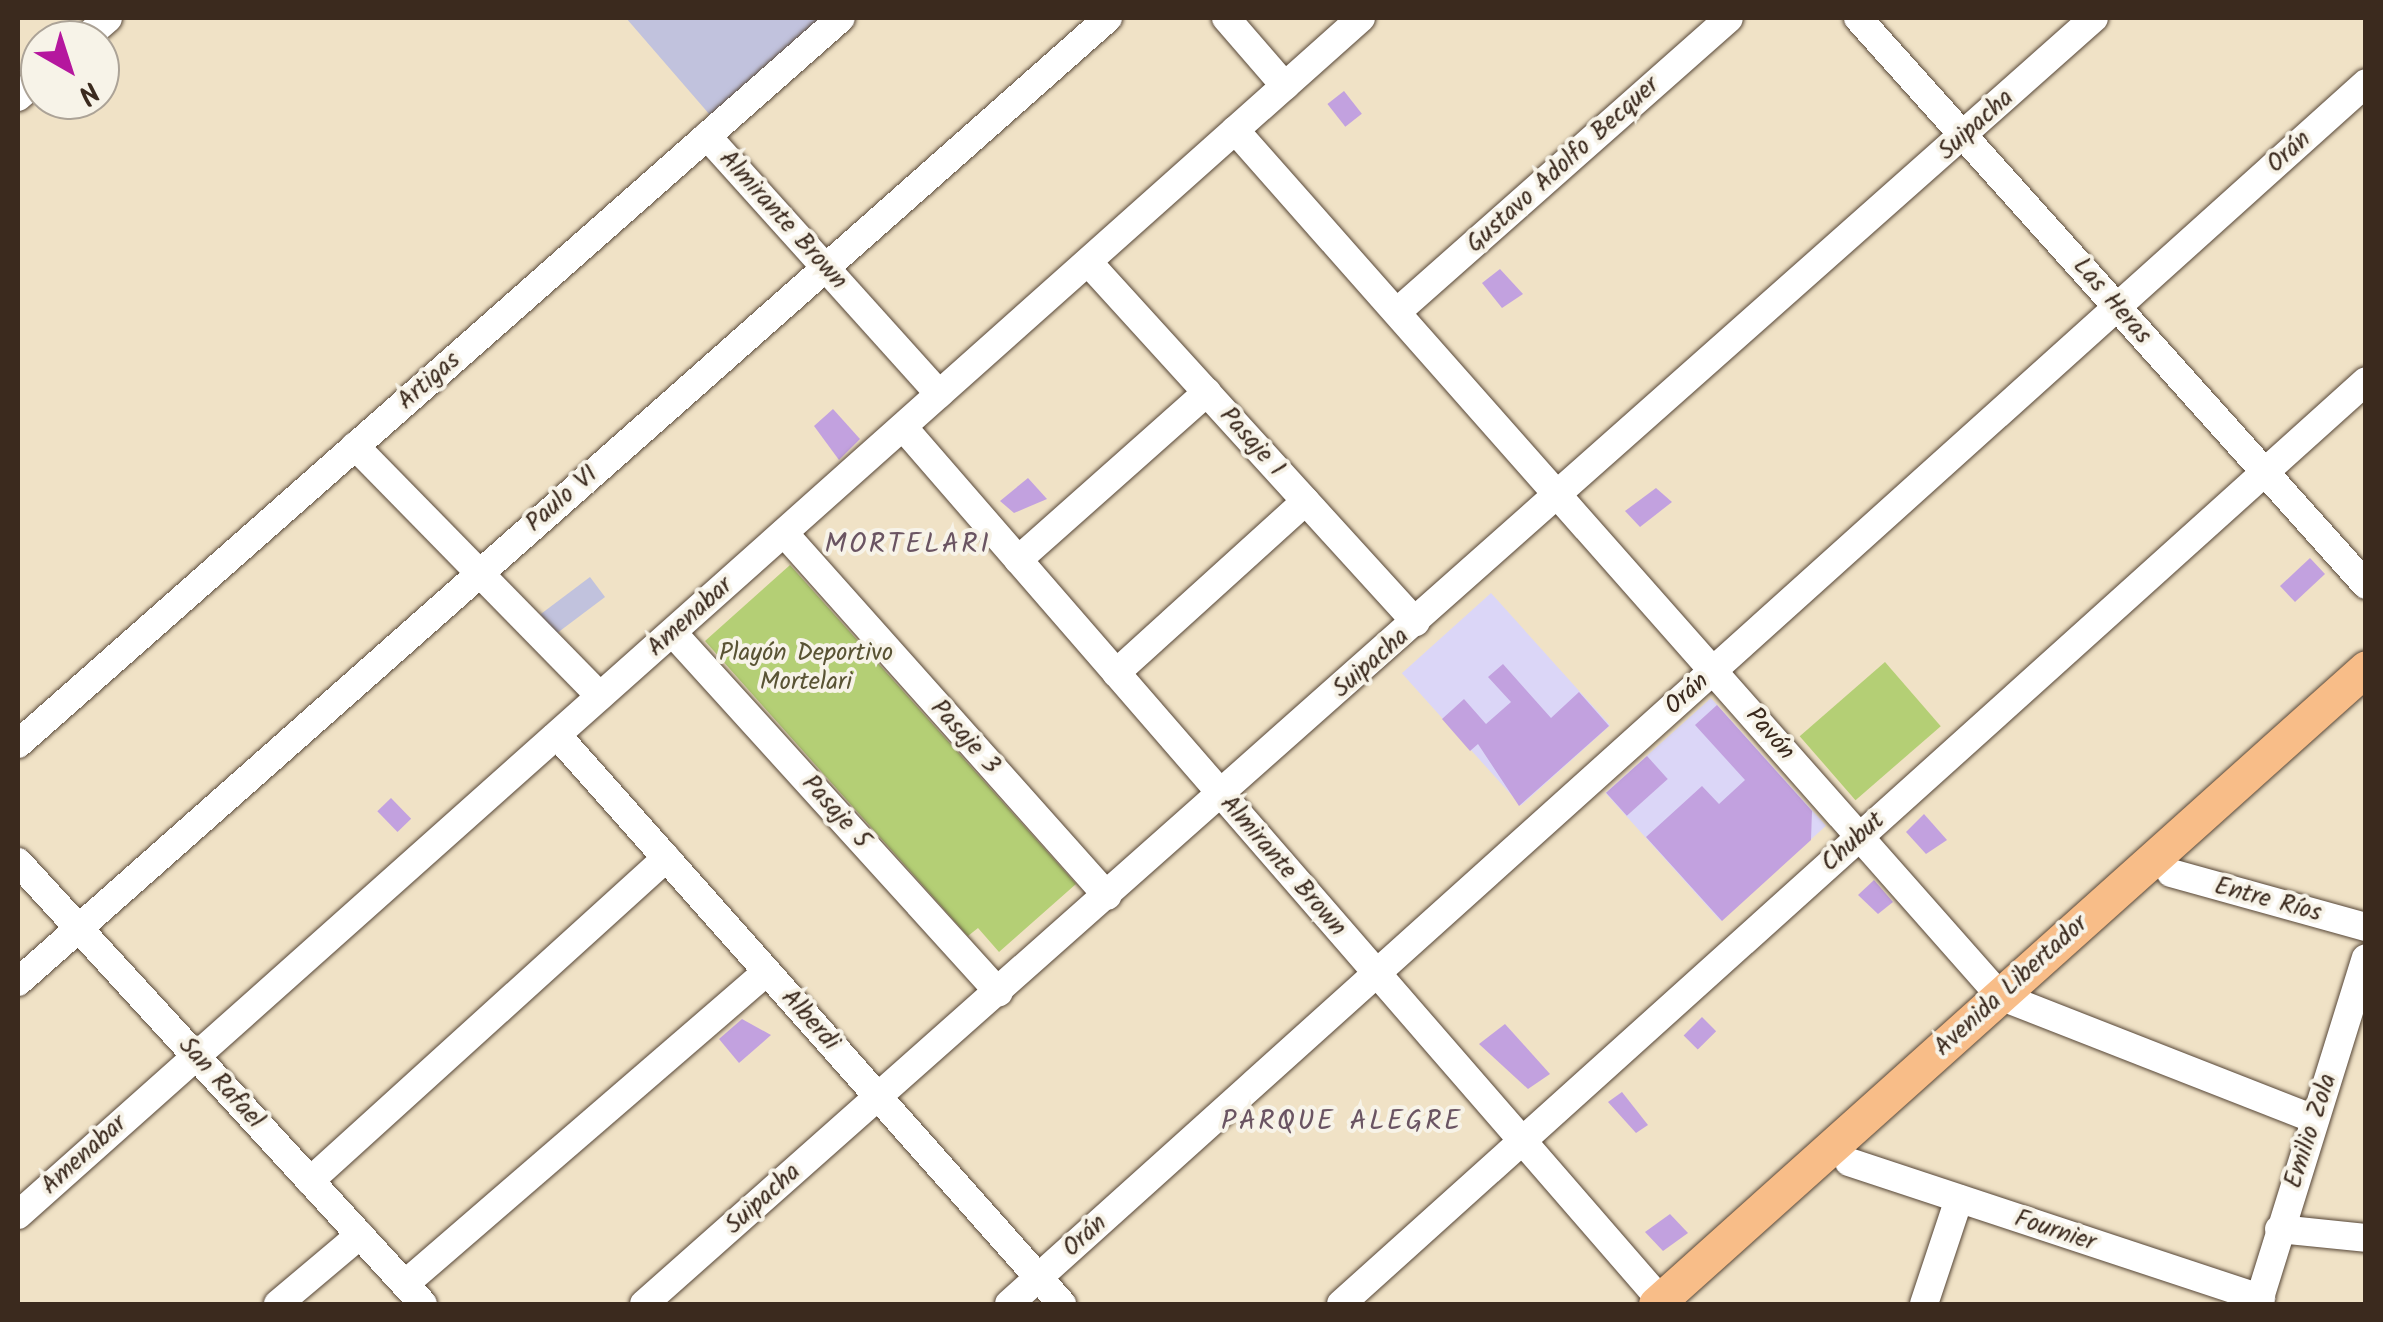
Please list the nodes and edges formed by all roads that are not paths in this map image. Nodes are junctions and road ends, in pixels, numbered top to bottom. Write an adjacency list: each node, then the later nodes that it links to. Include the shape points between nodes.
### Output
1 (840, 18): 11 (street, Artigas)
2 (1108, 18): 14 (street, Paulo VI)
3 (1226, 18): 9 (street)
4 (1362, 18): 9 (street, Amenabar)
5 (1729, 18): 16 (street, Gustavo Adolfo Becquer)
6 (1858, 18): 12 (street, Las Heras)
7 (2094, 18): 12 (street, Suipacha)
8 (2366, 83): 15 (street, Orán)
9 (1284, 86): 10 (street, Amenabar)
10 (1236, 130): 13 (street, Amenabar); 16 (street, Pavón)
11 (707, 136): 14 (street, Almirante Brown); 21 (street, Artigas)
12 (1963, 137): 15 (street, Las Heras); 23 (street, Suipacha)
13 (1088, 262): 18 (street, Pasaje 1); 19 (street, Amenabar)
14 (825, 267): 19 (street, Almirante Brown); 27 (street, Paulo VI)
15 (2118, 306): 22 (street, Las Heras); 32 (street, Orán)
16 (1397, 312): 23 (street, Pavón)
17 (2366, 381): 22 (street, Chubut)
18 (1207, 392): 24 (street, Pasaje 1); 26 (street)
19 (939, 394): 20 (street, Amenabar)
20 (903, 427): 25 (street, Amenabar); 26 (street, Almirante Brown)
21 (355, 446): 27 (street); 37 (street, Artigas)
22 (2260, 474): 28 (street, Las Heras); 39 (street, Chubut)
23 (1558, 495): 29 (street, Suipacha); 32 (street, Pavón)
24 (1306, 501): 29 (street, Pasaje 1); 33 (street)
25 (784, 533): 30 (street, Amenabar); 43 (street, Pasaje 3)
26 (1018, 560): 33 (street, Almirante Brown)
27 (475, 576): 34 (street); 44 (street, Paulo VI)
28 (2366, 585)
29 (1416, 622): 38 (street, Suipacha)
30 (673, 633): 34 (street, Amenabar); 50 (street, Pasaje 5)
31 (2366, 668): 51 (main road, Avenida Libertador)
32 (1714, 669): 39 (street, Pavón); 48 (street, Orán)
33 (1116, 672): 38 (street, Almirante Brown)
34 (600, 696): 36 (street, Amenabar)
35 (2366, 698): 42 (main road, Avenida Libertador)
36 (558, 735): 40 (street, Alberdi); 52 (street, Amenabar)
37 (18, 744)
38 (1221, 794): 43 (street, Suipacha); 48 (street, Almirante Brown)
39 (1859, 836): 51 (street, Pavón); 55 (street, Chubut)
40 (666, 858): 47 (street, Alberdi); 57 (street)
41 (18, 862): 44 (street, San Rafael)
42 (2171, 873): 45 (street, Entre Ríos); 51 (main road, Avenida Libertador)
43 (1107, 896): 50 (street, Suipacha)
44 (80, 927): 49 (street, Paulo VI); 52 (street, San Rafael)
45 (2366, 927)
46 (2366, 958): 54 (street, Emilio Zola)
47 (767, 972): 53 (street, Alberdi); 64 (street)
48 (1377, 974): 55 (street, Almirante Brown); 63 (street, Orán)
49 (18, 982)
50 (1000, 992): 53 (street, Suipacha)
51 (2011, 1002): 54 (street, Pavón); 56 (main road, Avenida Libertador); 71 (main road, Avenida Libertador)
52 (195, 1055): 57 (street, San Rafael); 59 (street, Amenabar)
53 (878, 1097): 63 (street, Alberdi); 67 (street, Suipacha)
54 (2314, 1119): 60 (street, Emilio Zola)
55 (1522, 1141): 70 (street, Chubut); 71 (street, Almirante Brown)
56 (1850, 1162): 58 (street, Fournier); 71 (main road, Avenida Libertador)
57 (310, 1180): 61 (street, San Rafael)
58 (1959, 1199): 65 (street, Fournier); 72 (street)
59 (18, 1215)
60 (2279, 1229): 62 (street); 65 (street, Emilio Zola)
61 (360, 1235): 64 (street, San Rafael); 66 (street)
62 (2366, 1238)
63 (1038, 1278): 68 (street, Orán); 69 (street, Alberdi)
64 (414, 1294)
65 (2260, 1301)
66 (278, 1304)
67 (644, 1304)
68 (1009, 1304)
69 (1062, 1304)
70 (1341, 1304)
71 (1668, 1304)
72 (1924, 1304)

